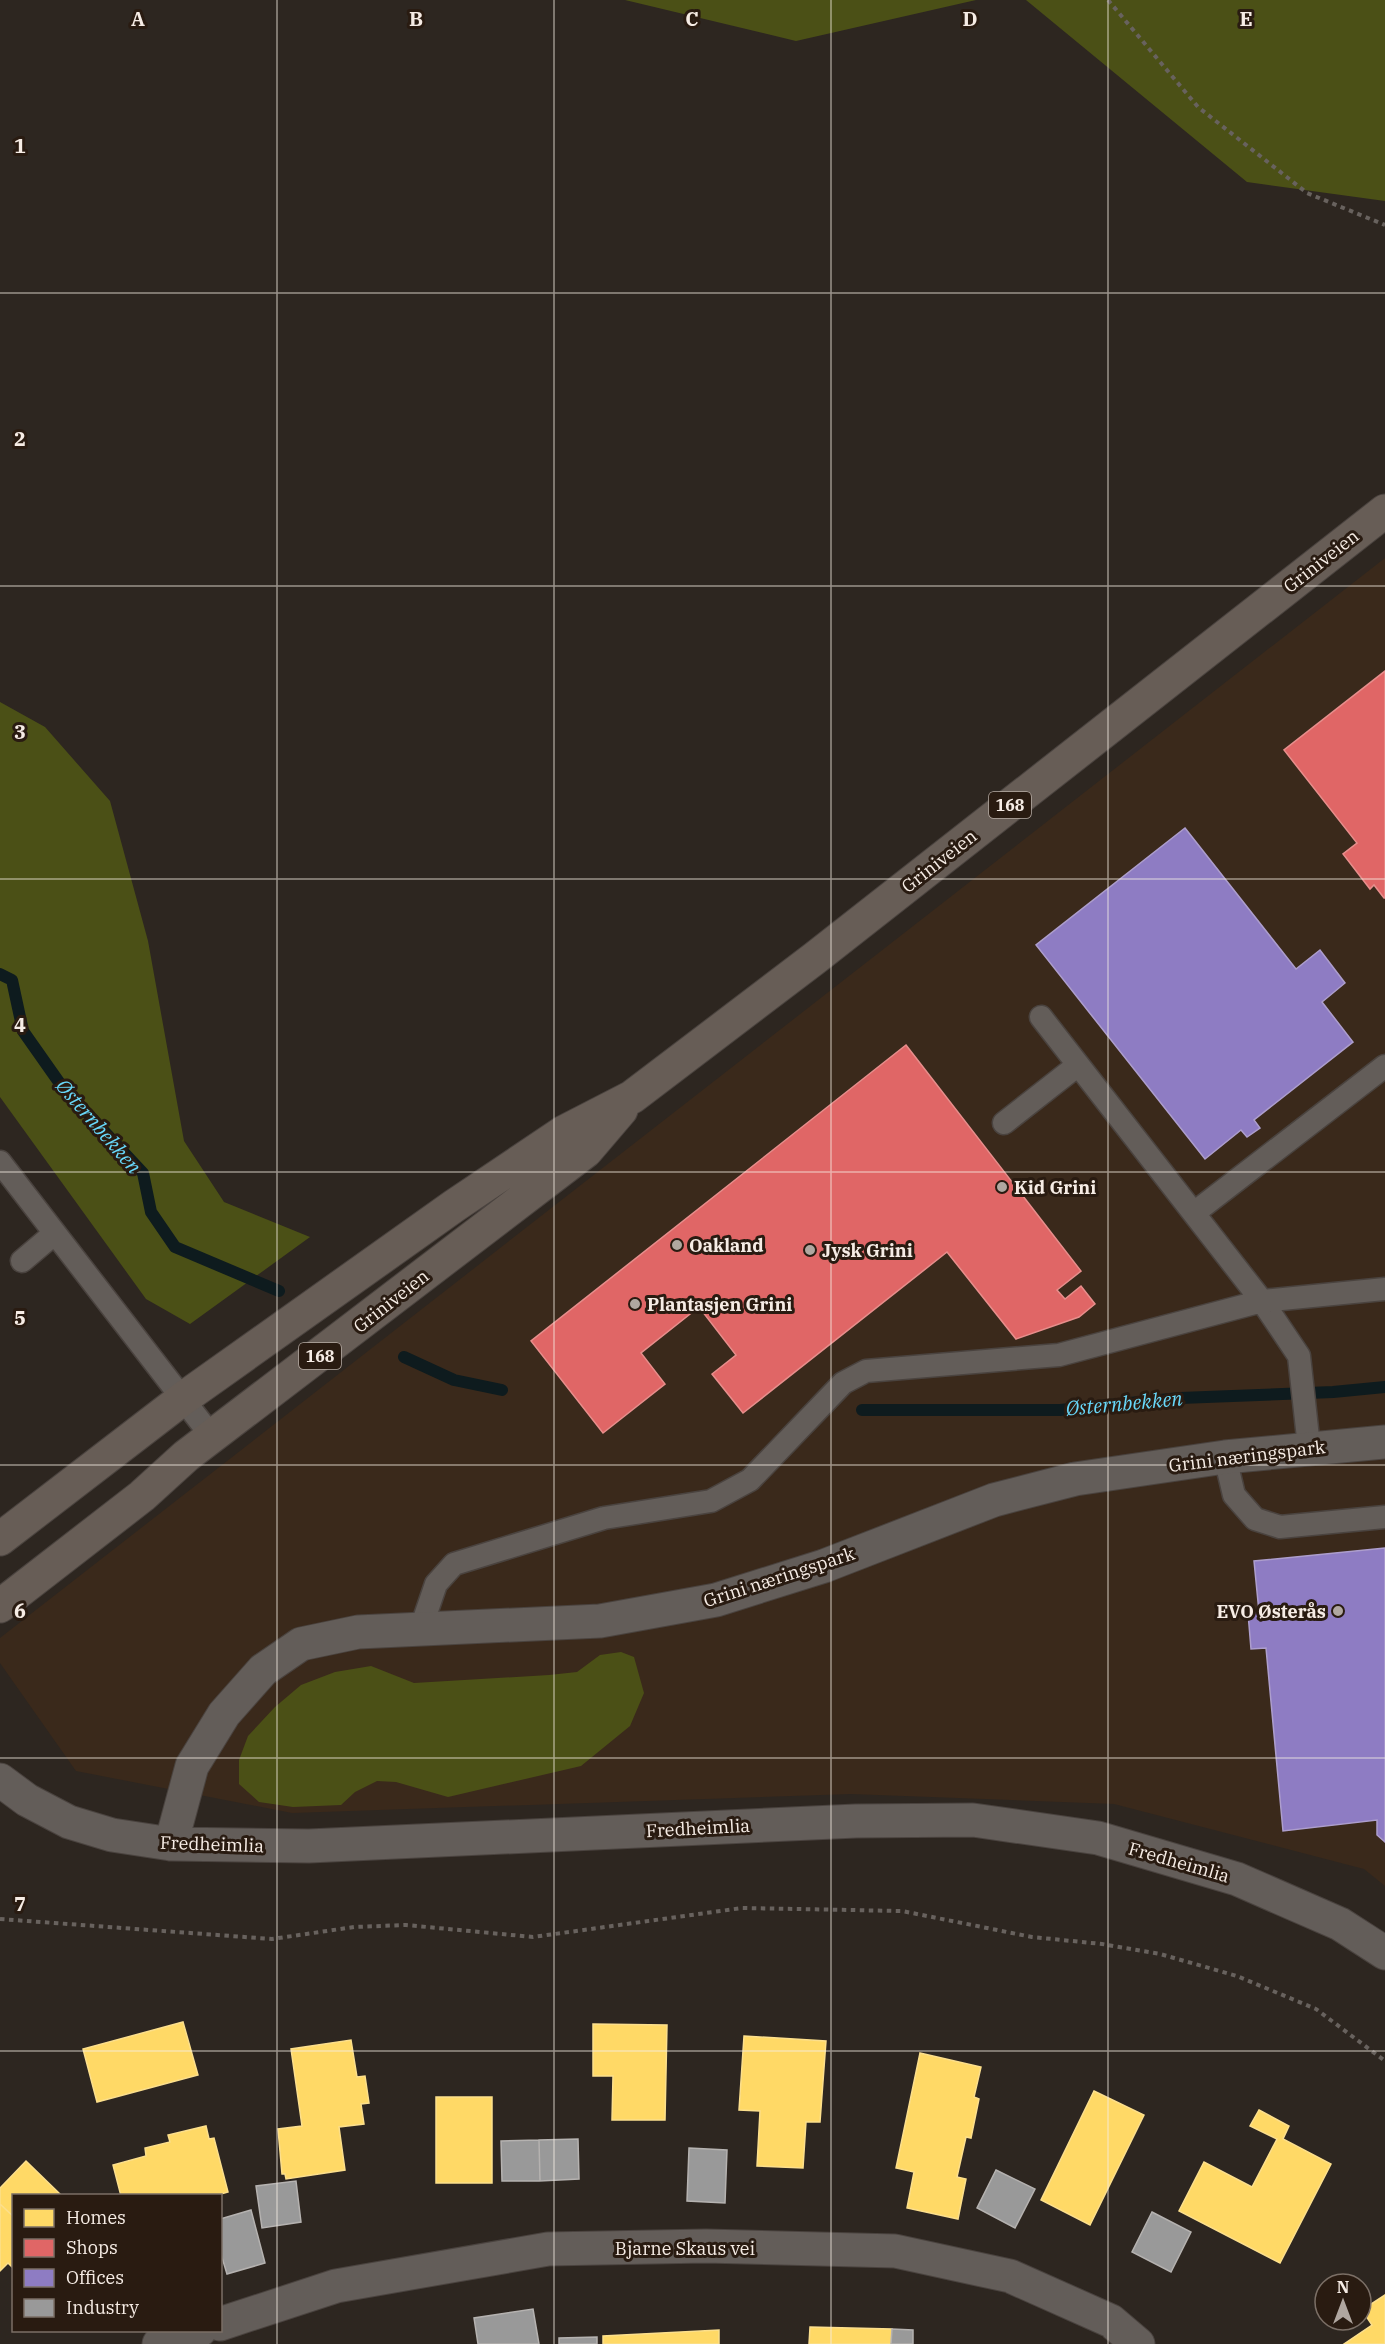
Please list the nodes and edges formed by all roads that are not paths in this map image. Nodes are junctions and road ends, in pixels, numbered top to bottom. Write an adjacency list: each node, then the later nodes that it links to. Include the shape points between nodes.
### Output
1 (1385, 511): 5 (main road, Griniveien / 168)
2 (1041, 1017): 3 (lane)
3 (1078, 1065): 6 (lane); 8 (lane)
4 (1385, 1066): 8 (lane)
5 (632, 1097): 13 (main road, Griniveien / 168, via 564,1132); 14 (main road, Griniveien / 168, via 586,1151)
6 (1004, 1123)
7 (0, 1162): 9 (lane)
8 (1194, 1213): 12 (lane)
9 (55, 1233): 10 (lane); 13 (lane)
10 (22, 1261)
11 (1385, 1289): 12 (lane)
12 (1262, 1301): 16 (lane, via 1299,1356); 21 (lane, via 1059,1355 866,1371 843,1383 750,1480 711,1501 604,1518 454,1564 436,1584)
13 (181, 1400): 14 (lane); 19 (main road, Griniveien / 168)
14 (213, 1438): 20 (main road, Griniveien / 168)
15 (1385, 1442): 16 (street, Grini næringspark)
16 (1310, 1447): 17 (street, Grini næringspark)
17 (1225, 1457): 18 (lane, via 1233,1495 1255,1519 1280,1527); 21 (street, Grini næringspark, via 1075,1479 994,1500 824,1566 716,1600 600,1621)
18 (1385, 1517)
19 (0, 1539)
20 (0, 1606)
21 (421, 1628): 23 (street, Grini næringspark, via 358,1632 301,1644 263,1670 224,1714 192,1766)
22 (0, 1780): 23 (street, Fredheimlia, via 27,1800 69,1822 112,1835)
23 (171, 1844): 24 (street, Fredheimlia, via 309,1846 844,1821 973,1820 1098,1838 1237,1879 1340,1924)
24 (1385, 1953)
25 (222, 2323): 28 (street, Bjarne Skaus vei, via 336,2286 549,2249 706,2246 895,2251 1010,2276 1111,2321)
26 (197, 2332): 27 (street)
27 (159, 2344)
28 (1138, 2344)

